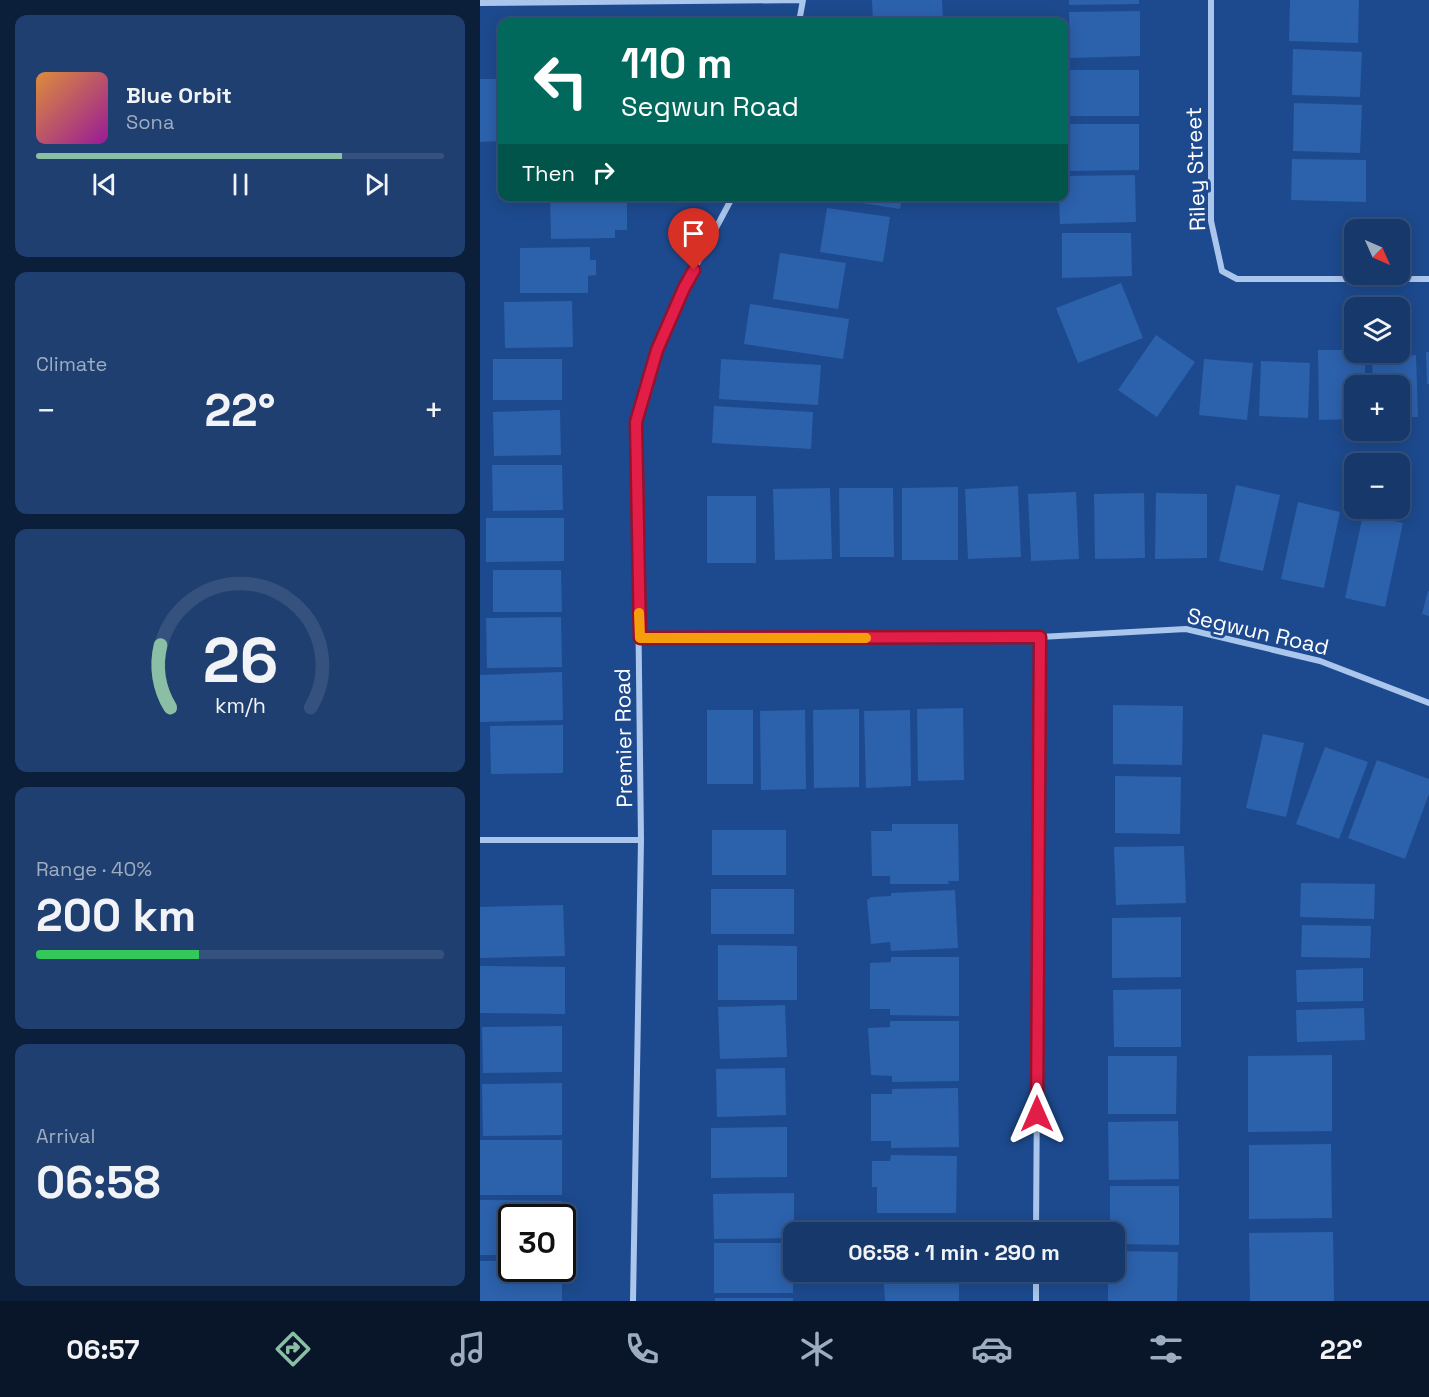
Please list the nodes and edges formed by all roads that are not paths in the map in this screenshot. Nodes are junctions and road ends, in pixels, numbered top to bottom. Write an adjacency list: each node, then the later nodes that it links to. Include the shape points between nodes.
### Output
1 (803, 0): 3 (street); 4 (street)
2 (1212, 0): 6 (street, Riley Street, via 1211,221 1222,271 1237,279)
3 (480, 3)
4 (799, 18)
5 (731, 201): 8 (street, Premier Road, via 684,288 657,350 636,422)
6 (1429, 279)
7 (1040, 637): 8 (street, Segwun Road); 9 (street, Segwun Road, via 1186,629 1320,661); 12 (street)
8 (640, 638): 11 (street, Premier Road)
9 (1429, 703)
10 (480, 840): 11 (street)
11 (642, 840): 14 (street, Premier Road)
12 (1036, 1222)
13 (1036, 1282): 15 (street)
14 (633, 1301)
15 (1035, 1301)

